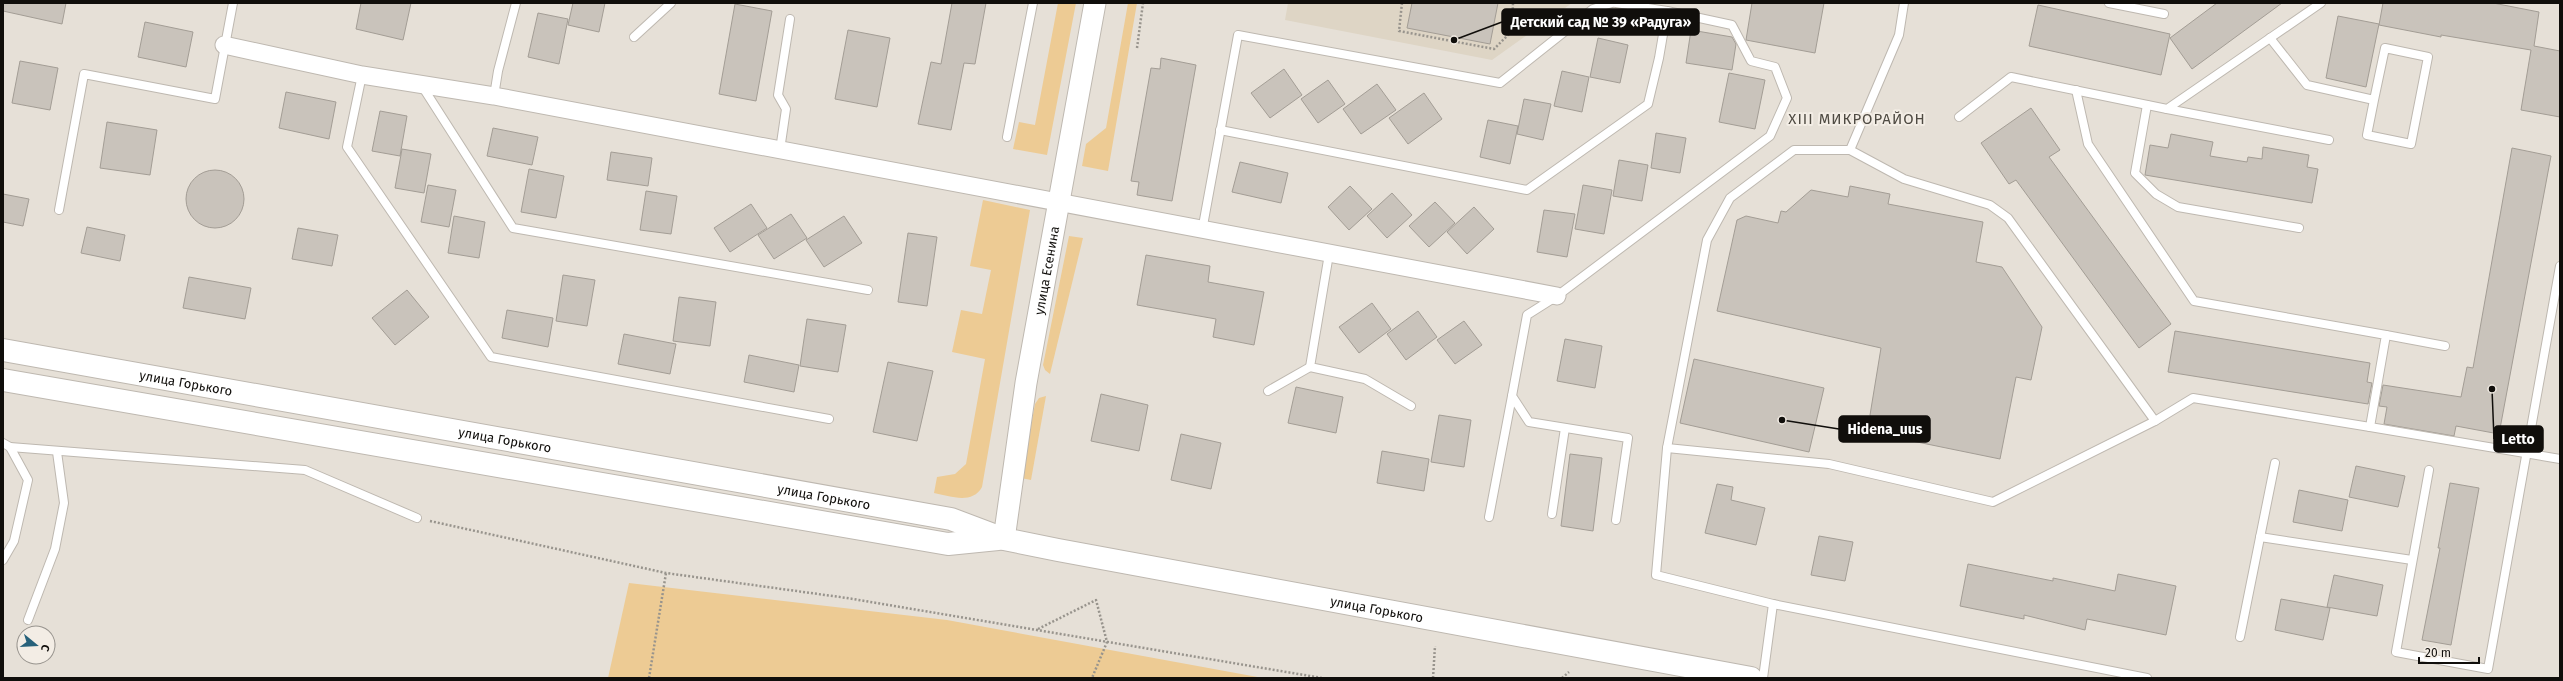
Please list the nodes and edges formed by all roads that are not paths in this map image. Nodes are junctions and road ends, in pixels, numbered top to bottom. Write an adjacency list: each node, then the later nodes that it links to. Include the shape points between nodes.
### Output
1 (233, 3): 16 (lane)
2 (516, 3): 20 (lane)
3 (671, 3): 14 (lane)
4 (1032, 3): 26 (lane)
5 (1095, 3): 30 (street, улица Есенина)
6 (1612, 3): 25 (lane, via 1593,9 1500,83 1238,35)
7 (1616, 3): 11 (lane)
8 (1904, 3): 29 (lane, via 1898,35)
9 (2109, 3): 12 (lane)
10 (2321, 3): 15 (lane)
11 (1667, 11): 25 (lane, via 1660,58 1648,104 1527,190); 37 (lane, via 1732,26 1751,60 1775,67 1787,98 1770,136)
12 (2164, 14)
13 (790, 19): 28 (lane, via 778,95 786,109)
14 (634, 37)
15 (2270, 38): 21 (lane, via 2307,85); 23 (lane)
16 (224, 45): 17 (street); 31 (lane, via 215,98 84,74)
17 (362, 75): 18 (street); 46 (lane, via 347,147 491,357)
18 (422, 85): 20 (street); 36 (lane, via 513,228)
19 (2076, 90): 22 (lane); 24 (lane, via 2011,77); 38 (lane, via 2088,144 2194,301)
20 (494, 96): 28 (street)
21 (2374, 100): 21 (lane, via 2384,48 2428,57 2411,144 2367,135)
22 (2147, 105): 23 (lane); 32 (lane, via 2135,173 2156,194 2178,207)
23 (2167, 109): 27 (lane)
24 (1959, 117)
25 (1220, 130): 33 (lane)
26 (1007, 137)
27 (2329, 140)
28 (780, 150): 30 (street)
29 (1850, 150): 47 (lane, via 1904,179 1990,205 2008,218); 51 (lane, via 1794,150 1730,198 1707,240)
30 (1059, 203): 33 (street); 62 (street, улица Есенина, via 1026,383)
31 (59, 210)
32 (2299, 228)
33 (1202, 231): 34 (street)
34 (1329, 254): 37 (street); 41 (lane)
35 (2560, 266): 53 (lane)
36 (868, 290)
37 (1557, 296): 44 (lane, via 1527,315)
38 (2386, 335): 39 (lane); 48 (lane)
39 (2445, 346)
40 (3, 350): 62 (main road, улица Горького, via 951,519)
41 (1310, 367): 43 (lane); 45 (lane, via 1365,378)
42 (3, 380): 62 (main road, улица Горького, via 948,544)
43 (1268, 391)
44 (1512, 396): 49 (lane, via 1529,422); 58 (lane)
45 (1411, 406)
46 (829, 420)
47 (2155, 421): 48 (lane, via 2193,398); 51 (lane, via 1993,502 1829,464)
48 (2370, 427): 53 (lane)
49 (1566, 428): 57 (lane); 60 (lane, via 1628,438)
50 (7, 445): 52 (lane); 63 (lane, via 28,480 14,541)
51 (1667, 448): 65 (lane, via 1656,575)
52 (57, 452): 59 (lane, via 305,470); 66 (lane, via 64,503 55,549)
53 (2527, 454): 54 (lane); 64 (lane, via 2488,669 2396,652)
54 (2560, 459)
55 (2275, 462): 61 (lane)
56 (2429, 470): 64 (lane)
57 (1552, 514)
58 (1489, 517)
59 (417, 518)
60 (1616, 520)
61 (2260, 537): 64 (lane); 67 (lane)
62 (1004, 539): 68 (main road, улица Горького)
63 (3, 560)
64 (2412, 560)
65 (1774, 604): 69 (lane); 70 (lane)
66 (28, 620)
67 (2240, 637)
68 (1751, 678)
69 (1763, 678)
70 (2147, 678)

